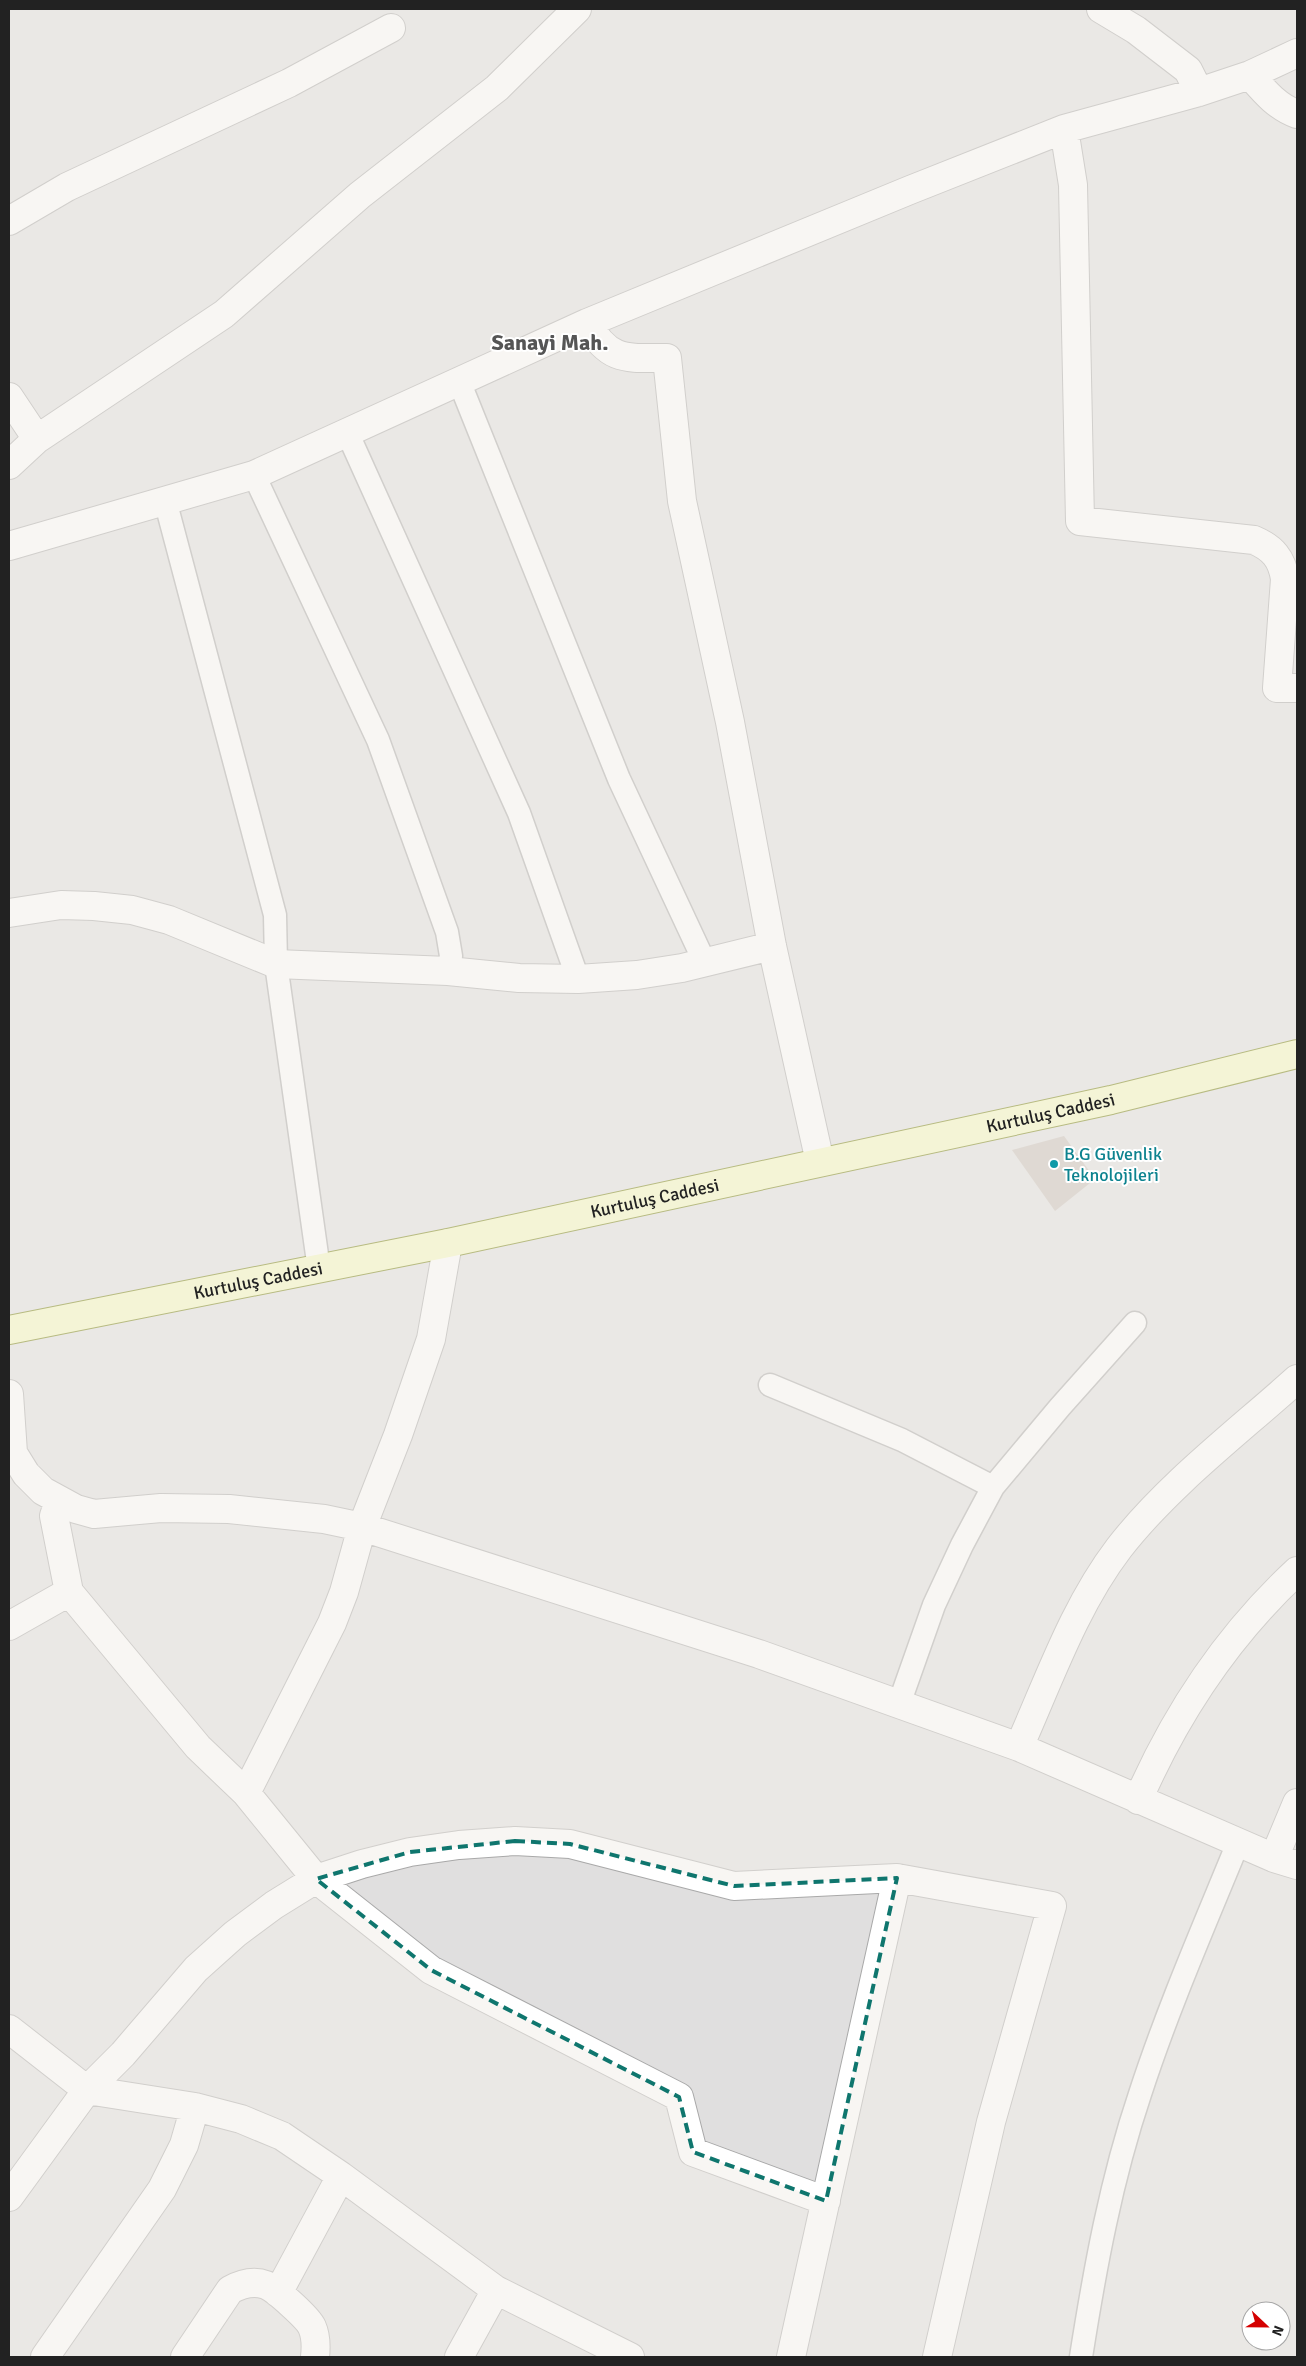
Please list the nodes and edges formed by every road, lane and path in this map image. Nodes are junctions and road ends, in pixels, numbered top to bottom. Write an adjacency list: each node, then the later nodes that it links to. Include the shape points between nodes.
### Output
1 (577, 9): 14 (street, via 497,88 360,195 224,314)
2 (1101, 9): 6 (street, via 1136,30 1188,70)
3 (391, 28): 9 (street, via 289,83 67,187)
4 (1297, 53): 5 (street)
5 (1250, 75): 6 (street); 7 (street, via 1270,97)
6 (1199, 92): 8 (street)
7 (1297, 114)
8 (1064, 129): 10 (street); 19 (street, via 1073,185 1080,521 1254,540 1266,545 1283,566 1285,579 1277,688)
9 (9, 221)
10 (587, 323): 11 (street); 21 (street, via 594,336 615,354 625,358 667,358 682,500 730,722)
11 (459, 381): 13 (street); 23 (lane, via 619,779)
12 (9, 397): 14 (street)
13 (347, 432): 16 (street); 25 (lane, via 519,813)
14 (36, 439): 15 (street)
15 (9, 465)
16 (254, 475): 17 (street); 24 (lane, via 378,740 447,932)
17 (165, 500): 18 (street); 22 (lane, via 275,915)
18 (9, 546)
19 (1297, 688)
20 (9, 913): 22 (street, via 61,905 132,910 169,920)
21 (772, 946): 23 (street); 27 (street)
22 (276, 964): 24 (street); 29 (lane)
23 (706, 964): 25 (street, via 637,975)
24 (448, 971): 25 (street, via 519,978)
25 (578, 979)
26 (1297, 1054): 27 (main road, Kurtuluş Caddesi, via 1111,1100)
27 (820, 1162): 28 (main road, Kurtuluş Caddesi)
28 (448, 1243): 29 (main road, Kurtuluş Caddesi); 37 (street, via 431,1339)
29 (319, 1268): 31 (main road, Kurtuluş Caddesi)
30 (1135, 1323): 35 (lane)
31 (9, 1330)
32 (1297, 1379): 42 (street, via 1169,1493 1118,1550 1092,1589)
33 (770, 1385): 35 (lane, via 902,1440)
34 (9, 1394): 36 (street, via 13,1453 26,1474)
35 (993, 1487): 41 (lane, via 934,1604)
36 (59, 1501): 37 (street, via 94,1514 161,1508 229,1509 324,1519); 39 (street, via 54,1516)
37 (362, 1527): 41 (street, via 759,1654); 43 (street, via 347,1584 332,1623)
38 (1297, 1571): 44 (street, via 1247,1623 1208,1672 1181,1712)
39 (69, 1592): 40 (street); 43 (street, via 198,1747)
40 (9, 1626)
41 (898, 1704): 42 (street)
42 (1019, 1747): 44 (street)
43 (246, 1793): 49 (street)
44 (1138, 1800): 46 (street)
45 (1297, 1803): 47 (street)
46 (1238, 1842): 47 (street); 65 (lane, via 1168,2012 1139,2095 1115,2180)
47 (1286, 1862)
48 (897, 1878): 49 (street, via 734,1886 570,1844 515,1841 459,1844 410,1852); 55 (street); 64 (street, via 1052,1906 991,2122)
49 (316, 1879): 51 (street, via 235,1934 196,1969 124,2054); 55 (street, via 431,1970 680,2097 693,2152)
50 (9, 2029): 51 (street)
51 (87, 2090): 52 (street); 54 (street)
52 (195, 2107): 53 (street, via 242,2119 282,2136); 58 (street, via 184,2145 162,2189)
53 (341, 2176): 56 (street); 57 (street)
54 (9, 2197)
55 (826, 2201): 63 (street)
56 (496, 2290): 61 (street); 62 (street)
57 (278, 2293): 59 (street, via 267,2285 253,2283 241,2284 230,2290); 60 (street, via 312,2326)
58 (45, 2357)
59 (185, 2357)
60 (315, 2357)
61 (459, 2357)
62 (630, 2357)
63 (791, 2357)
64 (937, 2357)
65 (1081, 2357)

